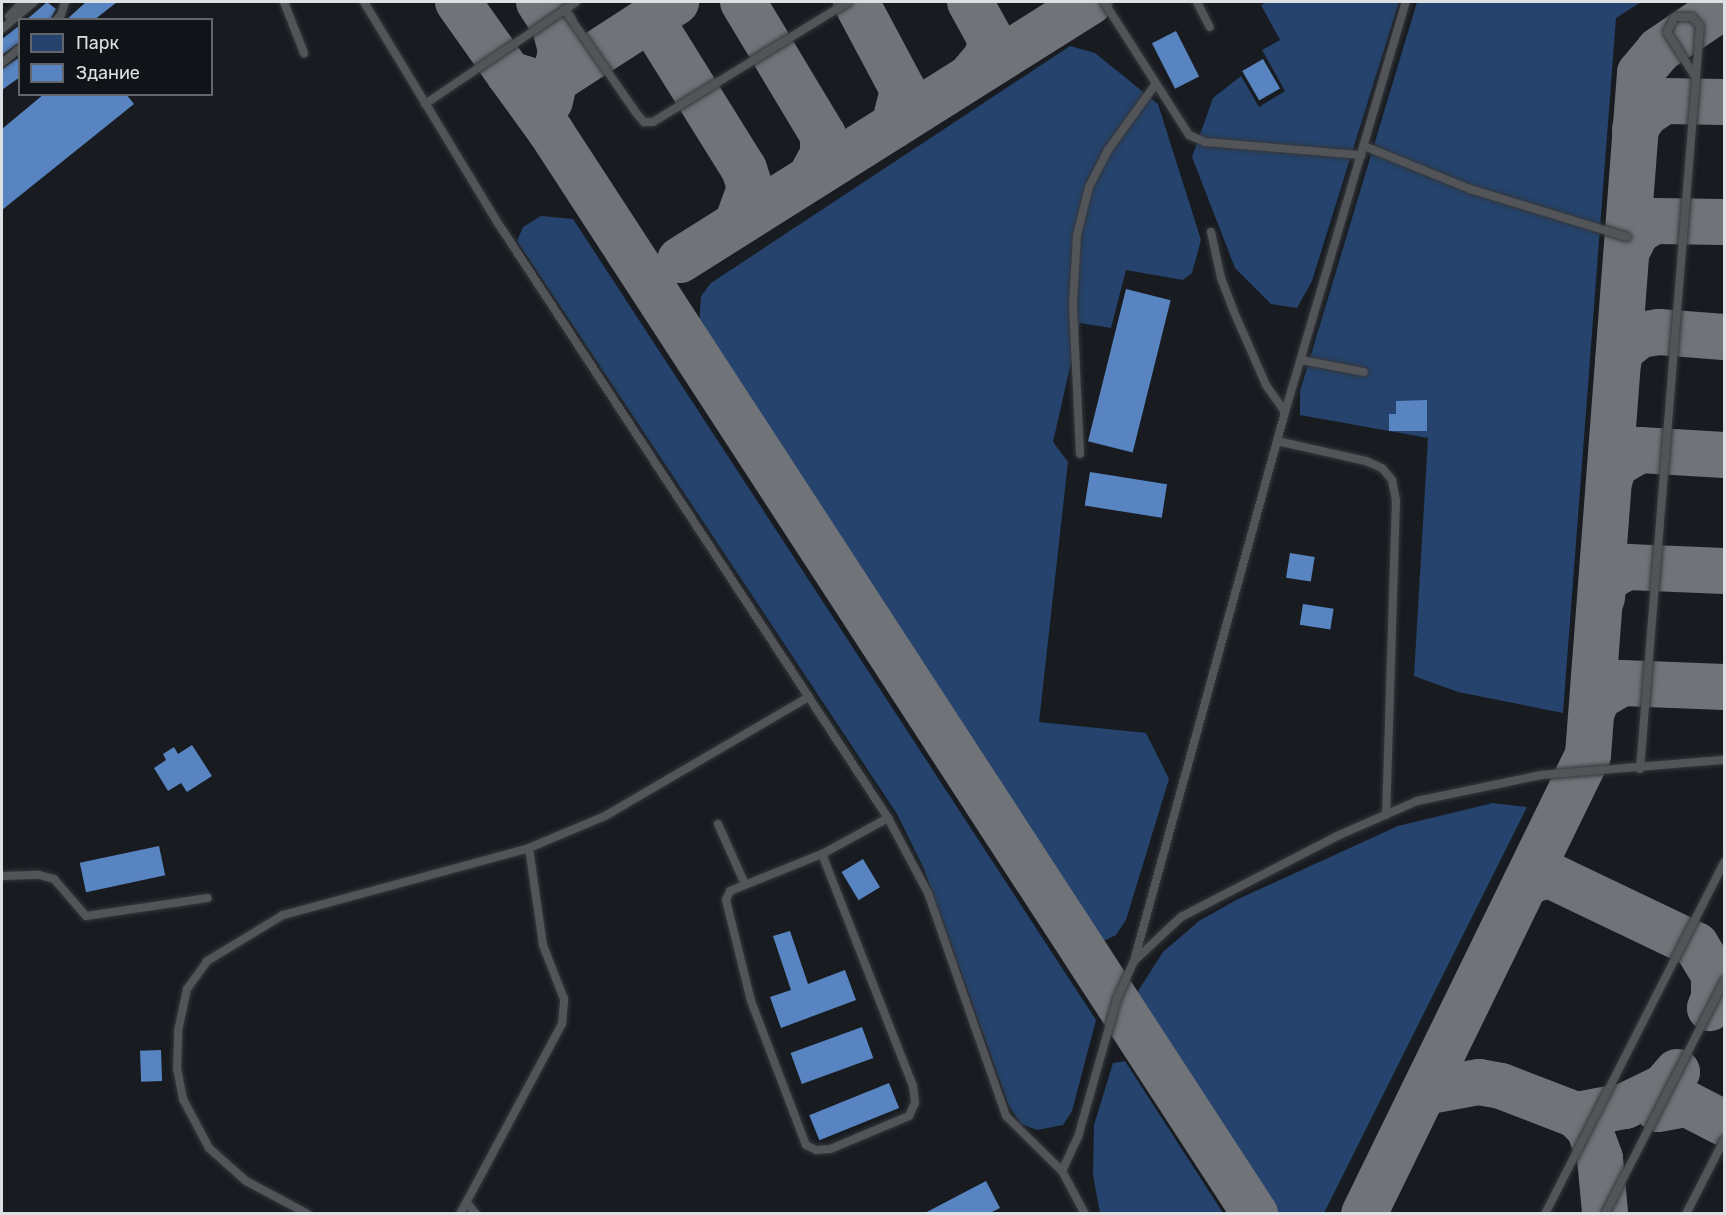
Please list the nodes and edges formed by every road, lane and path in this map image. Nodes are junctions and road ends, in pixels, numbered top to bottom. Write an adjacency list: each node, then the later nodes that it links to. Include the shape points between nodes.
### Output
1 (19, 2): 13 (lane)
2 (34, 2): 15 (lane)
3 (65, 2): 12 (lane)
4 (284, 2): 17 (lane)
5 (364, 2): 21 (lane)
6 (576, 2): 11 (lane)
7 (848, 2): 11 (lane, via 653,122 644,122 637,114)
8 (1104, 2): 20 (lane)
9 (1197, 2): 14 (lane)
10 (1406, 2): 22 (lane)
11 (564, 9): 21 (lane)
12 (58, 18)
13 (2, 23)
14 (1210, 27)
15 (2, 29)
16 (18, 50): 18 (lane)
17 (304, 53)
18 (2, 63)
19 (1696, 78): 19 (lane, via 1700,26 1692,17 1675,17 1667,32); 33 (lane)
20 (1155, 85): 23 (lane, via 1178,124 1189,135 1205,142); 30 (lane, via 1108,150 1089,187 1077,235 1073,303)
21 (424, 104): 31 (lane)
22 (1364, 146): 23 (lane); 25 (lane, via 1470,189)
23 (1361, 155): 26 (lane)
24 (1211, 232): 28 (lane, via 1231,303 1266,385)
25 (1628, 237)
26 (1301, 360): 27 (lane); 28 (lane)
27 (1364, 372)
28 (1285, 412): 29 (lane)
29 (1277, 441): 34 (lane, via 1366,461 1383,468 1392,480 1396,500); 43 (lane)
30 (1080, 454)
31 (809, 697): 35 (lane); 37 (lane, via 605,816)
32 (1725, 760): 33 (lane)
33 (1640, 769): 34 (lane, via 1541,775 1417,801)
34 (1386, 814): 43 (lane, via 1181,917)
35 (888, 818): 38 (lane); 46 (lane, via 928,892 1006,1116)
36 (718, 824): 41 (lane)
37 (529, 848): 47 (lane, via 543,945 564,999 562,1024); 48 (lane, via 283,915 207,961 187,989 178,1031 177,1069 183,1099 209,1148 246,1181)
38 (822, 854): 41 (lane); 41 (lane, via 913,1086 915,1103 909,1116 830,1149 816,1150 806,1145 751,1001 726,900 730,891)
39 (1725, 862): 52 (lane)
40 (2, 876): 42 (lane, via 39,875 54,879 86,916)
41 (745, 885)
42 (208, 898)
43 (1134, 961): 46 (lane, via 1116,999 1078,1137)
44 (1725, 981): 53 (lane)
45 (1725, 1140): 54 (lane)
46 (1062, 1171): 51 (lane)
47 (467, 1203): 49 (lane); 50 (lane)
48 (308, 1214)
49 (460, 1214)
50 (476, 1214)
51 (1085, 1214)
52 (1545, 1214)
53 (1605, 1214)
54 (1686, 1214)

